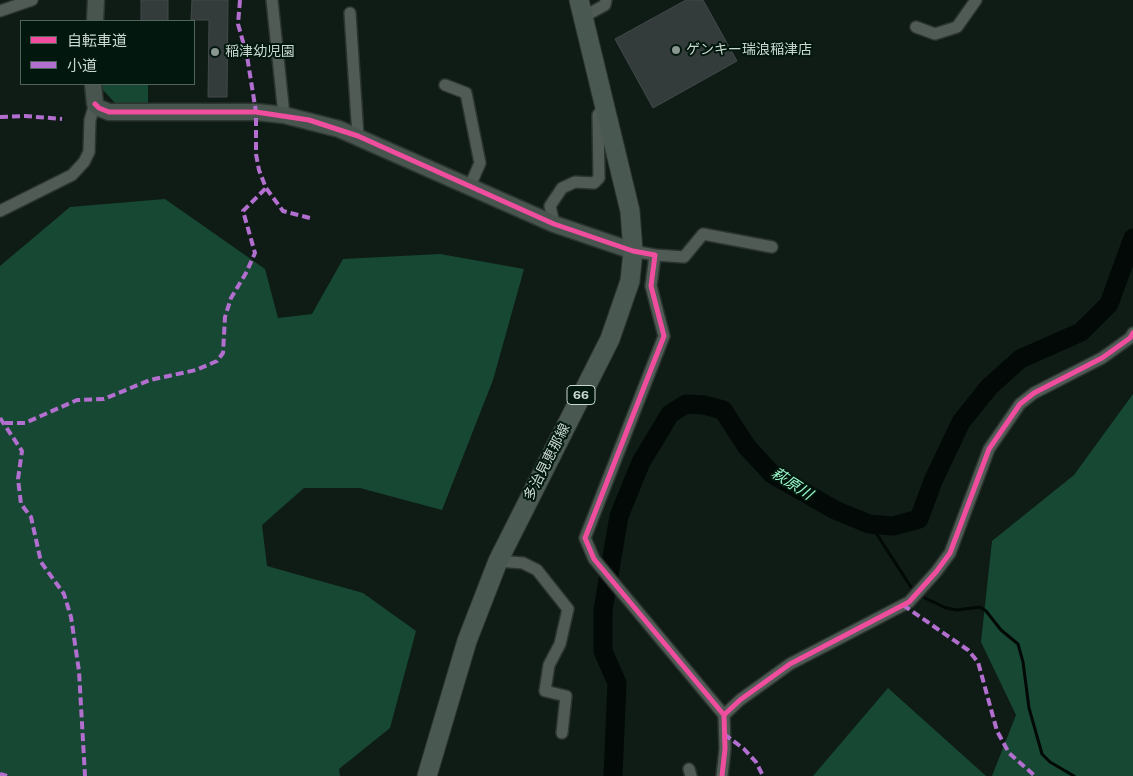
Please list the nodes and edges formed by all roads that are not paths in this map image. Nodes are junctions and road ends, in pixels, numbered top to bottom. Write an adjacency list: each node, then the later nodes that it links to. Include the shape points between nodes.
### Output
1 (32, 0): 7 (street)
2 (96, 0): 9 (street)
3 (272, 0): 15 (street)
4 (606, 0): 6 (street, via 605,5)
5 (976, 0): 10 (street, via 957,27 935,34)
6 (581, 9): 14 (main road, 多治見恵那線 / 66)
7 (0, 11)
8 (350, 13): 16 (street)
9 (95, 20)
10 (916, 27)
11 (93, 85): 13 (street)
12 (445, 85): 17 (street, via 466,93 480,163)
13 (95, 104): 15 (street, via 109,112 256,112); 18 (street, via 90,120 89,152 84,162 72,174)
14 (604, 106): 19 (street, via 598,115 599,178 594,183 575,182 562,188 550,206); 21 (main road, 多治見恵那線 / 66, via 630,211)
15 (284, 115): 16 (street)
16 (358, 136): 17 (street)
17 (470, 186): 19 (street)
18 (0, 211)
19 (554, 224): 21 (street)
20 (772, 247): 22 (street, via 703,234 684,257)
21 (633, 251): 22 (street); 24 (main road, 多治見恵那線 / 66, via 630,281 610,340)
22 (655, 255): 25 (street, via 651,286 664,336 585,538 594,559)
23 (1133, 333): 25 (street, via 1102,358 1034,393 1020,404 990,449 950,553 909,602 790,664)
24 (498, 561): 26 (street, via 523,563 537,570 568,609 560,644 549,665 545,691 566,696); 27 (main road, 多治見恵那線 / 66, via 467,641)
25 (724, 715): 28 (street)
26 (562, 733)
27 (427, 776)
28 (722, 776)

